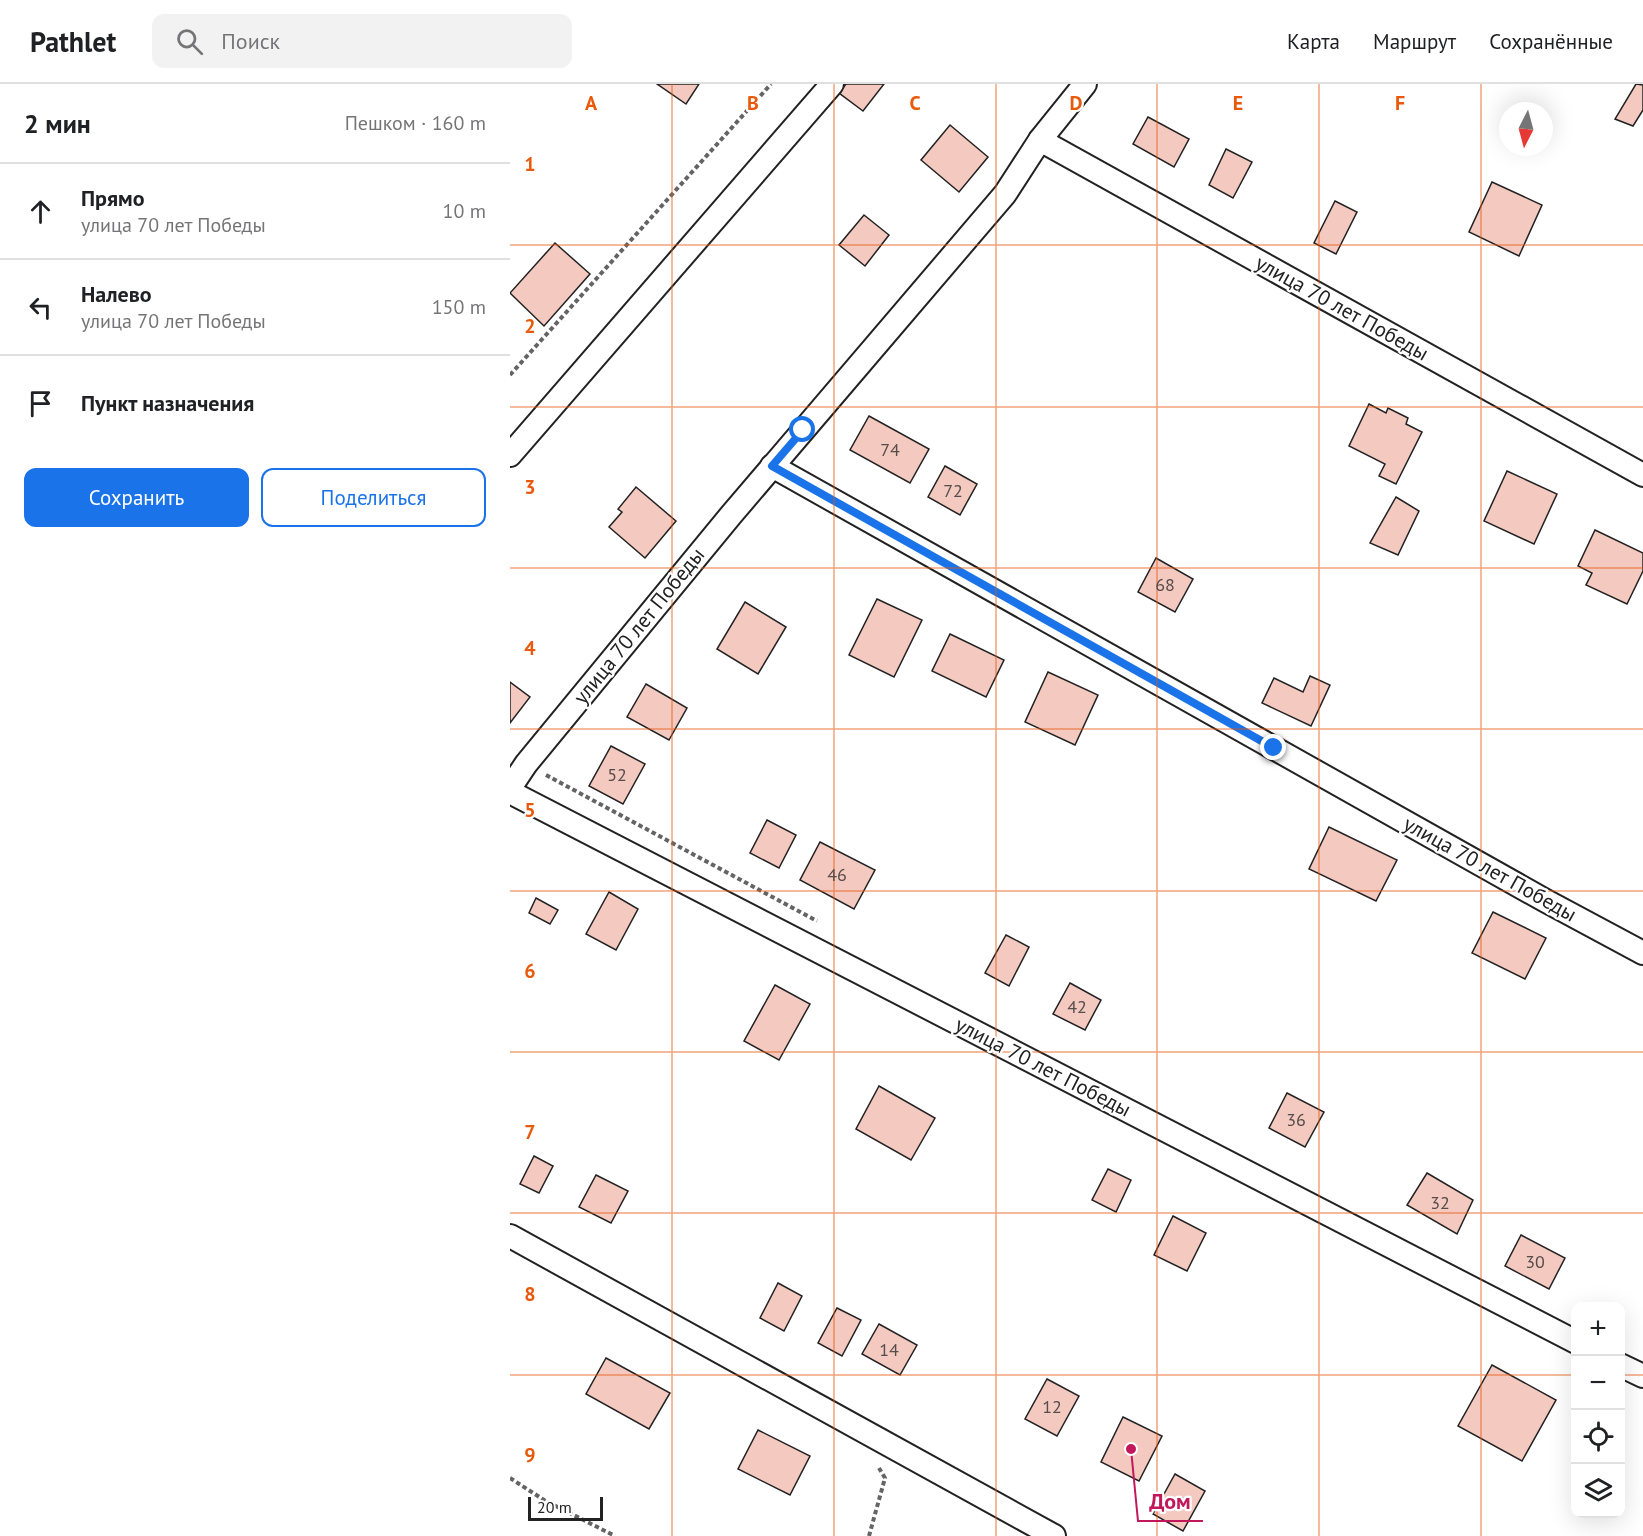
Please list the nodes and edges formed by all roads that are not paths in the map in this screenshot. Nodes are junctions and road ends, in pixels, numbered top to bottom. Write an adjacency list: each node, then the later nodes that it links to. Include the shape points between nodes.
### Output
1 (832, 84): 4 (street)
2 (1085, 84): 3 (street, улица 70 лет Победы)
3 (1041, 140): 5 (street, улица 70 лет Победы, via 1005,194); 6 (street, улица 70 лет Победы)
4 (510, 455)
5 (772, 466): 7 (street, улица 70 лет Победы, via 526,764); 8 (street, улица 70 лет Победы)
6 (1643, 475)
7 (510, 790): 10 (street, улица 70 лет Победы)
8 (1643, 953)
9 (510, 1236): 13 (street)
10 (1571, 1340)
11 (1625, 1367): 12 (street)
12 (1643, 1376)
13 (1054, 1536)

